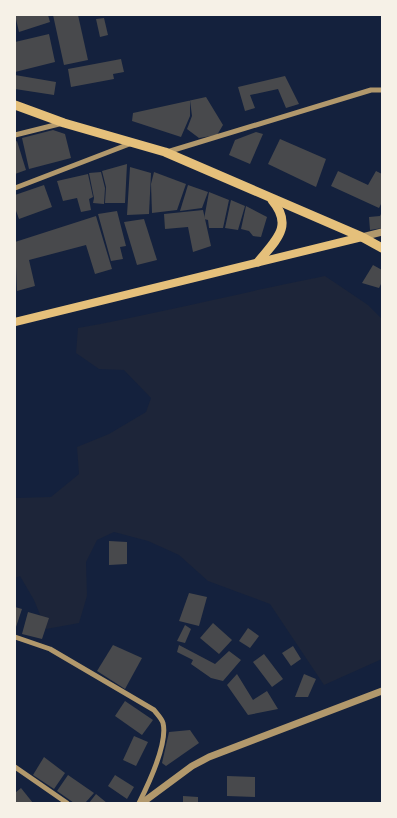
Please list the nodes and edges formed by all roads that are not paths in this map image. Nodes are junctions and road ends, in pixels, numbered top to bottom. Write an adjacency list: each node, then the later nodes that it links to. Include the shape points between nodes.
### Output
1 (382, 90): 6 (street, via 371,90)
2 (15, 105): 3 (main road)
3 (64, 123): 4 (street); 5 (main road)
4 (15, 136)
5 (135, 142): 6 (main road); 7 (street)
6 (165, 152): 8 (main road)
7 (15, 188)
8 (270, 198): 10 (main road); 12 (main road, via 281,211 283,227)
9 (382, 232): 10 (street)
10 (362, 237): 11 (main road); 12 (main road)
11 (382, 248)
12 (258, 262): 13 (main road)
13 (15, 322)
14 (15, 637): 18 (street, via 50,649 154,710 163,722 164,731 156,764)
15 (382, 691): 18 (street, via 209,757)
16 (15, 767): 17 (street)
17 (67, 803)
18 (140, 803)

